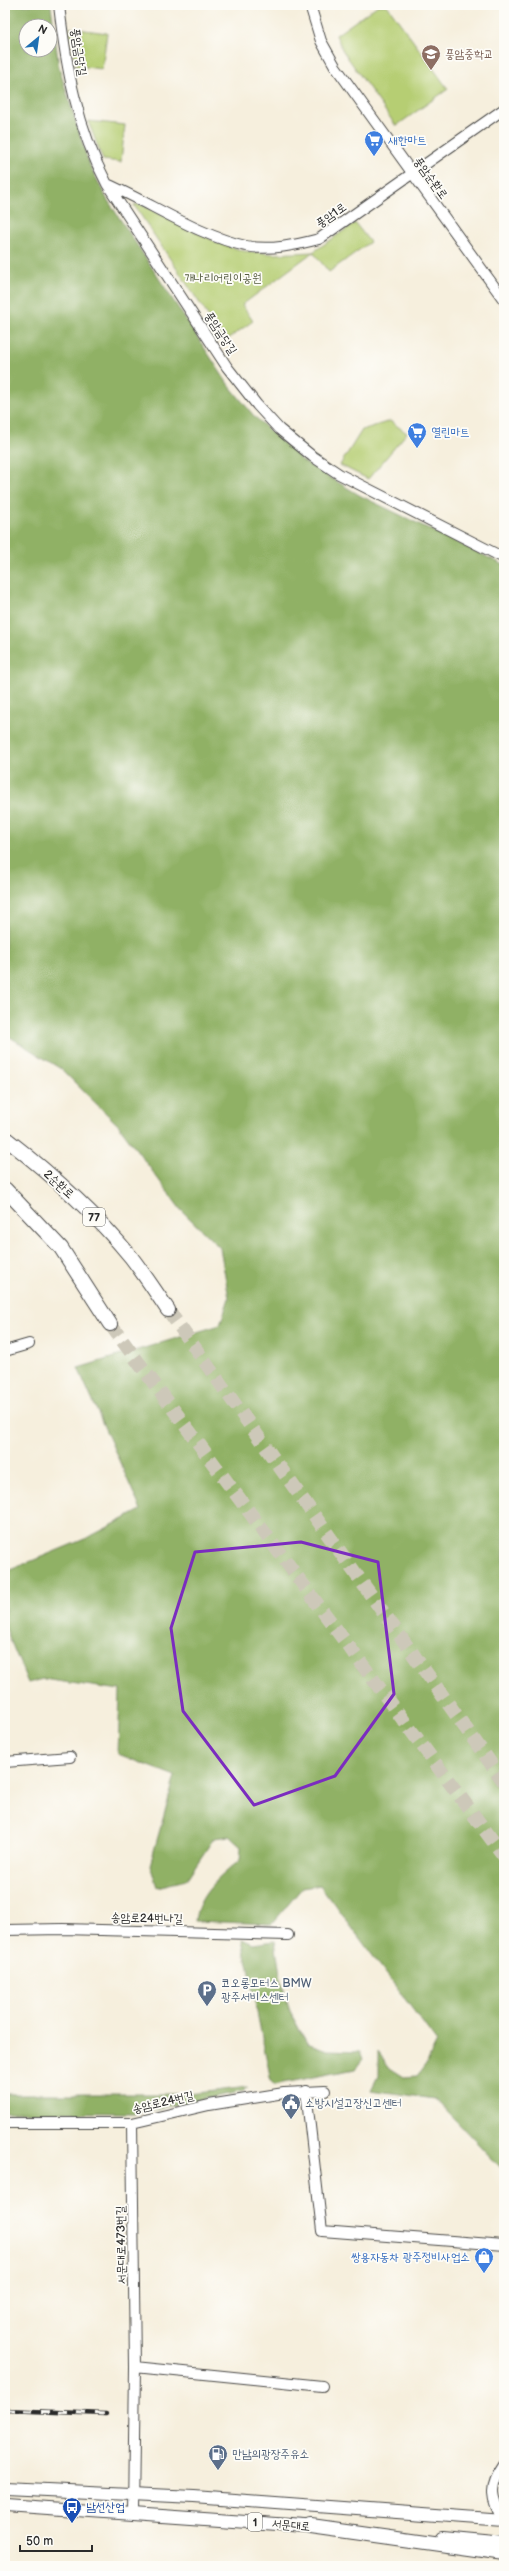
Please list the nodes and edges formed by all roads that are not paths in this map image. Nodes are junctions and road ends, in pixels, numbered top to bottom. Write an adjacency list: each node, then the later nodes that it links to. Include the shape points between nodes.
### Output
1 (59, 5): 5 (street, 풍암금당길, via 67,70 82,128 94,160)
2 (310, 5): 4 (street, 풍암순환로, via 321,41 335,66)
3 (504, 109): 4 (street, 풍암1로)
4 (412, 173): 5 (street, 풍암1로, via 319,239 272,248 247,246 218,237); 6 (street, 풍암순환로)
5 (107, 184): 7 (street, 풍암금당길, via 227,367 256,405 279,429 306,452 339,474)
6 (504, 300)
7 (504, 558)
8 (5, 1138): 10 (highway, 2순환로 / 77, via 57,1181 96,1218 131,1258)
9 (5, 1189): 11 (highway, via 61,1248)
10 (168, 1310)
11 (110, 1324)
12 (29, 1344): 13 (street)
13 (5, 1351)
14 (70, 1757): 15 (street)
15 (5, 1762)
16 (5, 1930): 17 (street, 송암로24번나길, via 63,1929)
17 (288, 1935)
18 (326, 2090): 19 (street, 송암로24번길)
19 (306, 2091): 21 (street, 송암로24번길, via 209,2105); 22 (street, via 322,2231)
20 (5, 2123): 21 (street, 송암로24번길)
21 (132, 2123): 23 (street, 서문대로473번길)
22 (504, 2245)
23 (135, 2367): 24 (street); 27 (street, 서문대로473번길)
24 (322, 2386)
25 (504, 2465): 30 (street, via 492,2488 492,2496)
26 (5, 2488): 27 (main road, 서문대로 / 1)
27 (133, 2494): 29 (street, 서문대로473번길); 30 (main road, 서문대로 / 1)
28 (5, 2504): 29 (main road, 서문대로 / 1)
29 (133, 2512): 31 (main road, 서문대로 / 1)
30 (503, 2520)
31 (311, 2526): 32 (main road, 서문대로 / 1); 33 (highway)
32 (504, 2544)
33 (504, 2553)

